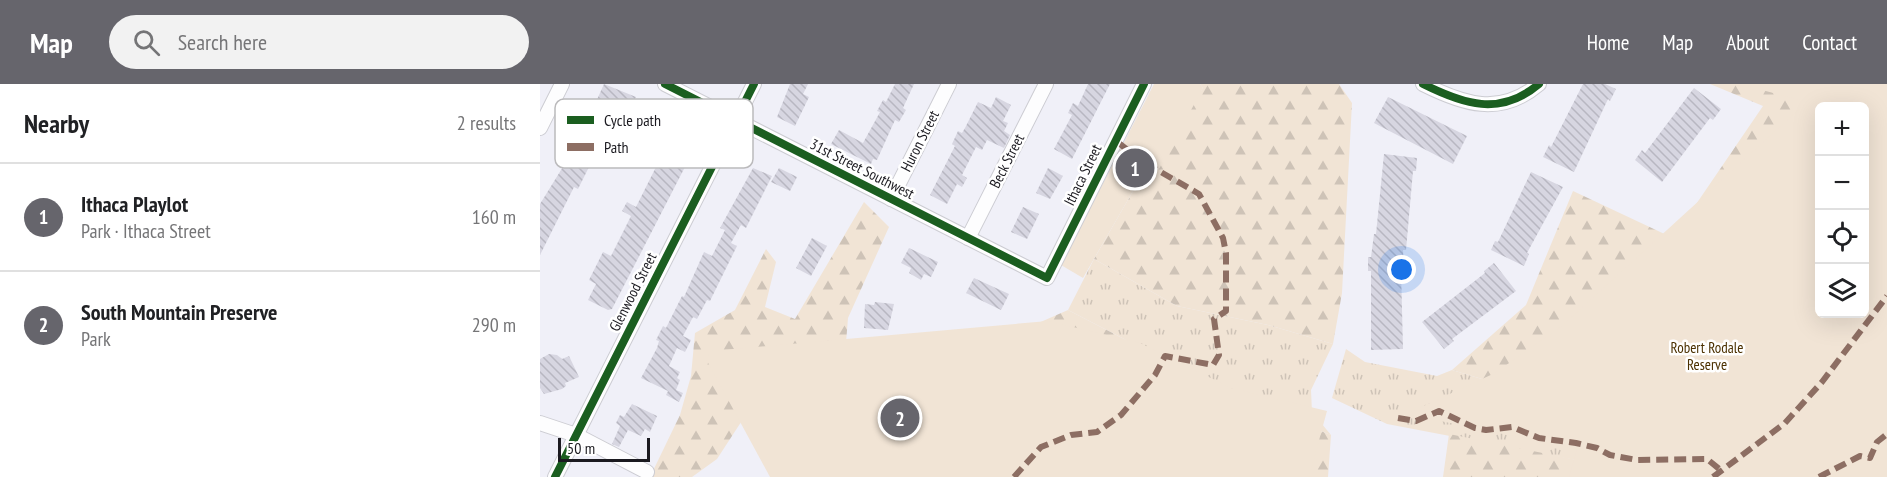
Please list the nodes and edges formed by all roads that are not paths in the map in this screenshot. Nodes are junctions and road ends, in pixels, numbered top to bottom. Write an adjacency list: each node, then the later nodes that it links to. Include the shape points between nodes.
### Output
1 (562, 84): 11 (street)
2 (665, 84): 9 (street, 31st Street Southwest)
3 (754, 84): 10 (street, Glenwood Street)
4 (949, 84): 14 (street, Huron Street)
5 (1046, 84): 15 (street, Beck Street)
6 (1144, 84): 16 (street, Ithaca Street)
7 (1423, 84): 8 (street, via 1472,105 1499,103)
8 (1539, 84)
9 (694, 99)
10 (746, 99)
11 (540, 128)
12 (753, 129): 14 (street, 31st Street Southwest)
13 (711, 168): 18 (street, Glenwood Street)
14 (891, 199): 15 (street, 31st Street Southwest)
15 (969, 238): 16 (street, 31st Street Southwest)
16 (1047, 278)
17 (540, 423): 18 (street)
18 (576, 435): 19 (street); 20 (street, Glenwood Street)
19 (647, 472)
20 (555, 477)

